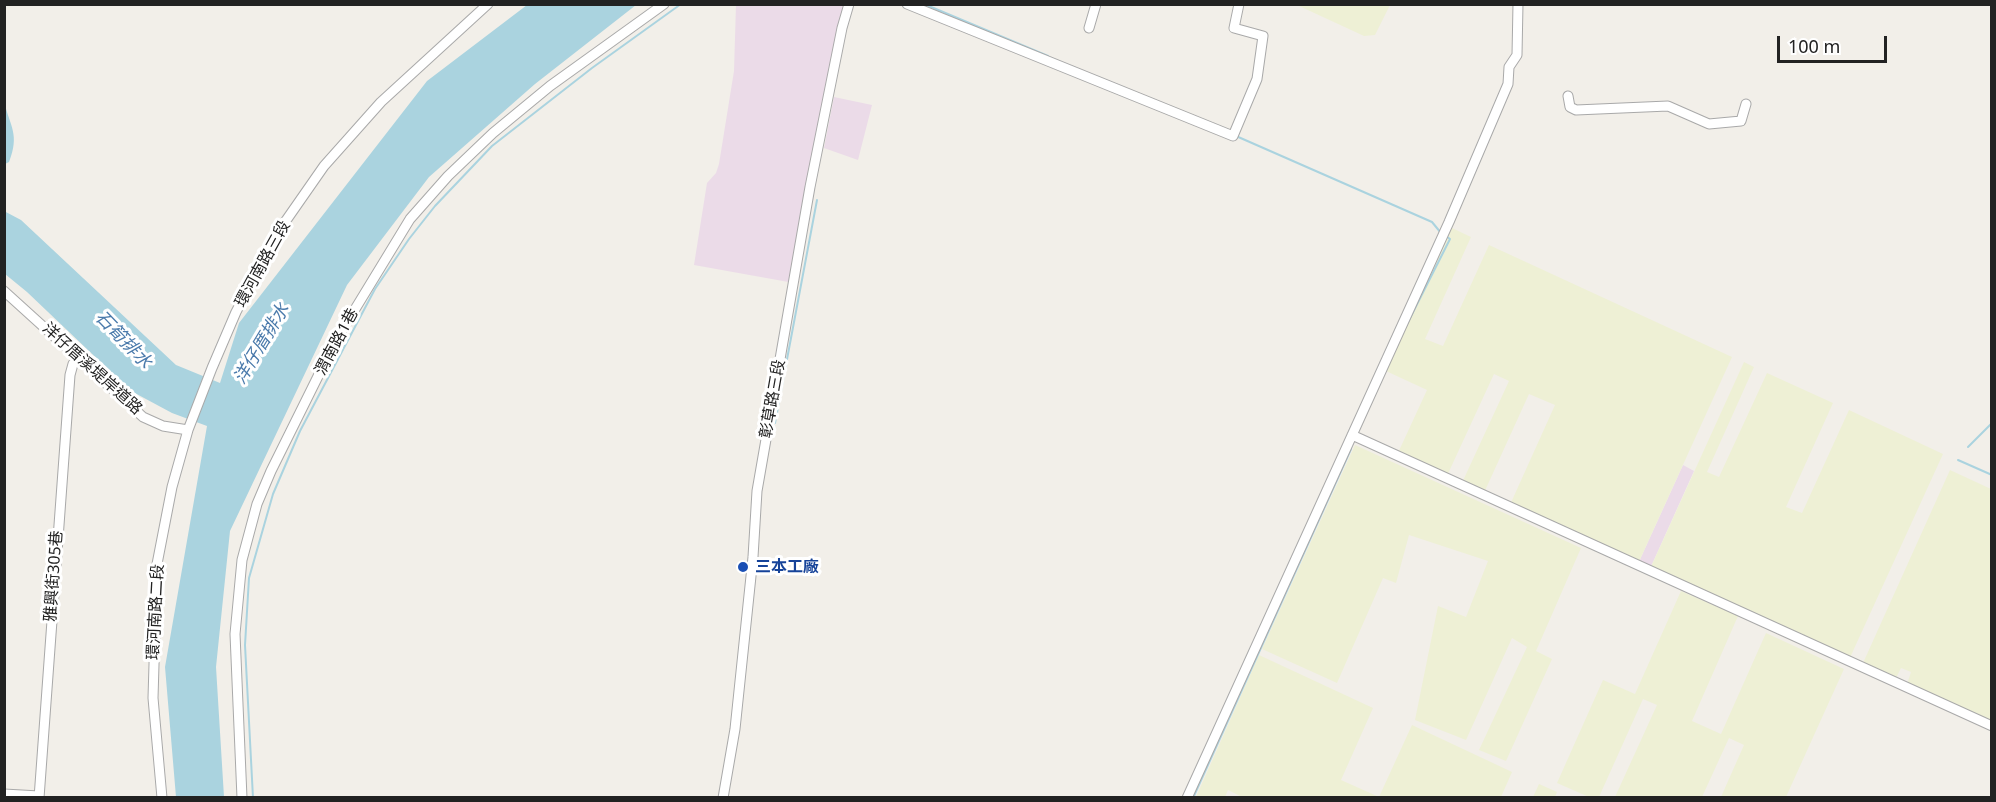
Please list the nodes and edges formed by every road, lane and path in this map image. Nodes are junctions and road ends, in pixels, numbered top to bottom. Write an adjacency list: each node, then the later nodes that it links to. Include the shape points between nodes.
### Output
1 (488, 4): 13 (street, 環河南路三段, via 381,102 324,166 278,232 236,312)
2 (663, 4): 19 (street, 渭南路1巷, via 550,86 448,176 410,219 335,342 271,471 257,504 242,560 235,634)
3 (849, 4): 20 (street, 彰草路三段, via 810,187 757,491 738,706)
4 (907, 4): 6 (street, via 1233,136 1257,79 1263,36 1234,28)
5 (1096, 4): 8 (street)
6 (1239, 4)
7 (1518, 4): 14 (street, via 1517,55 1509,67 1508,84)
8 (1089, 28)
9 (1568, 96): 10 (street, via 1570,107 1576,110 1668,106 1709,124 1741,121)
10 (1746, 104)
11 (4, 291): 12 (street, 洋仔厝溪堤岸道路)
12 (80, 359): 13 (street, 洋仔厝溪堤岸道路, via 143,417 163,426); 17 (street, 雅興街305巷, via 73,364 70,375)
13 (188, 430): 18 (street, 環河南路二段, via 172,487 158,564 153,698)
14 (1352, 435): 15 (street); 21 (street)
15 (1992, 726)
16 (4, 794): 17 (street)
17 (39, 797)
18 (162, 798)
19 (242, 798)
20 (723, 798)
21 (1187, 798)

